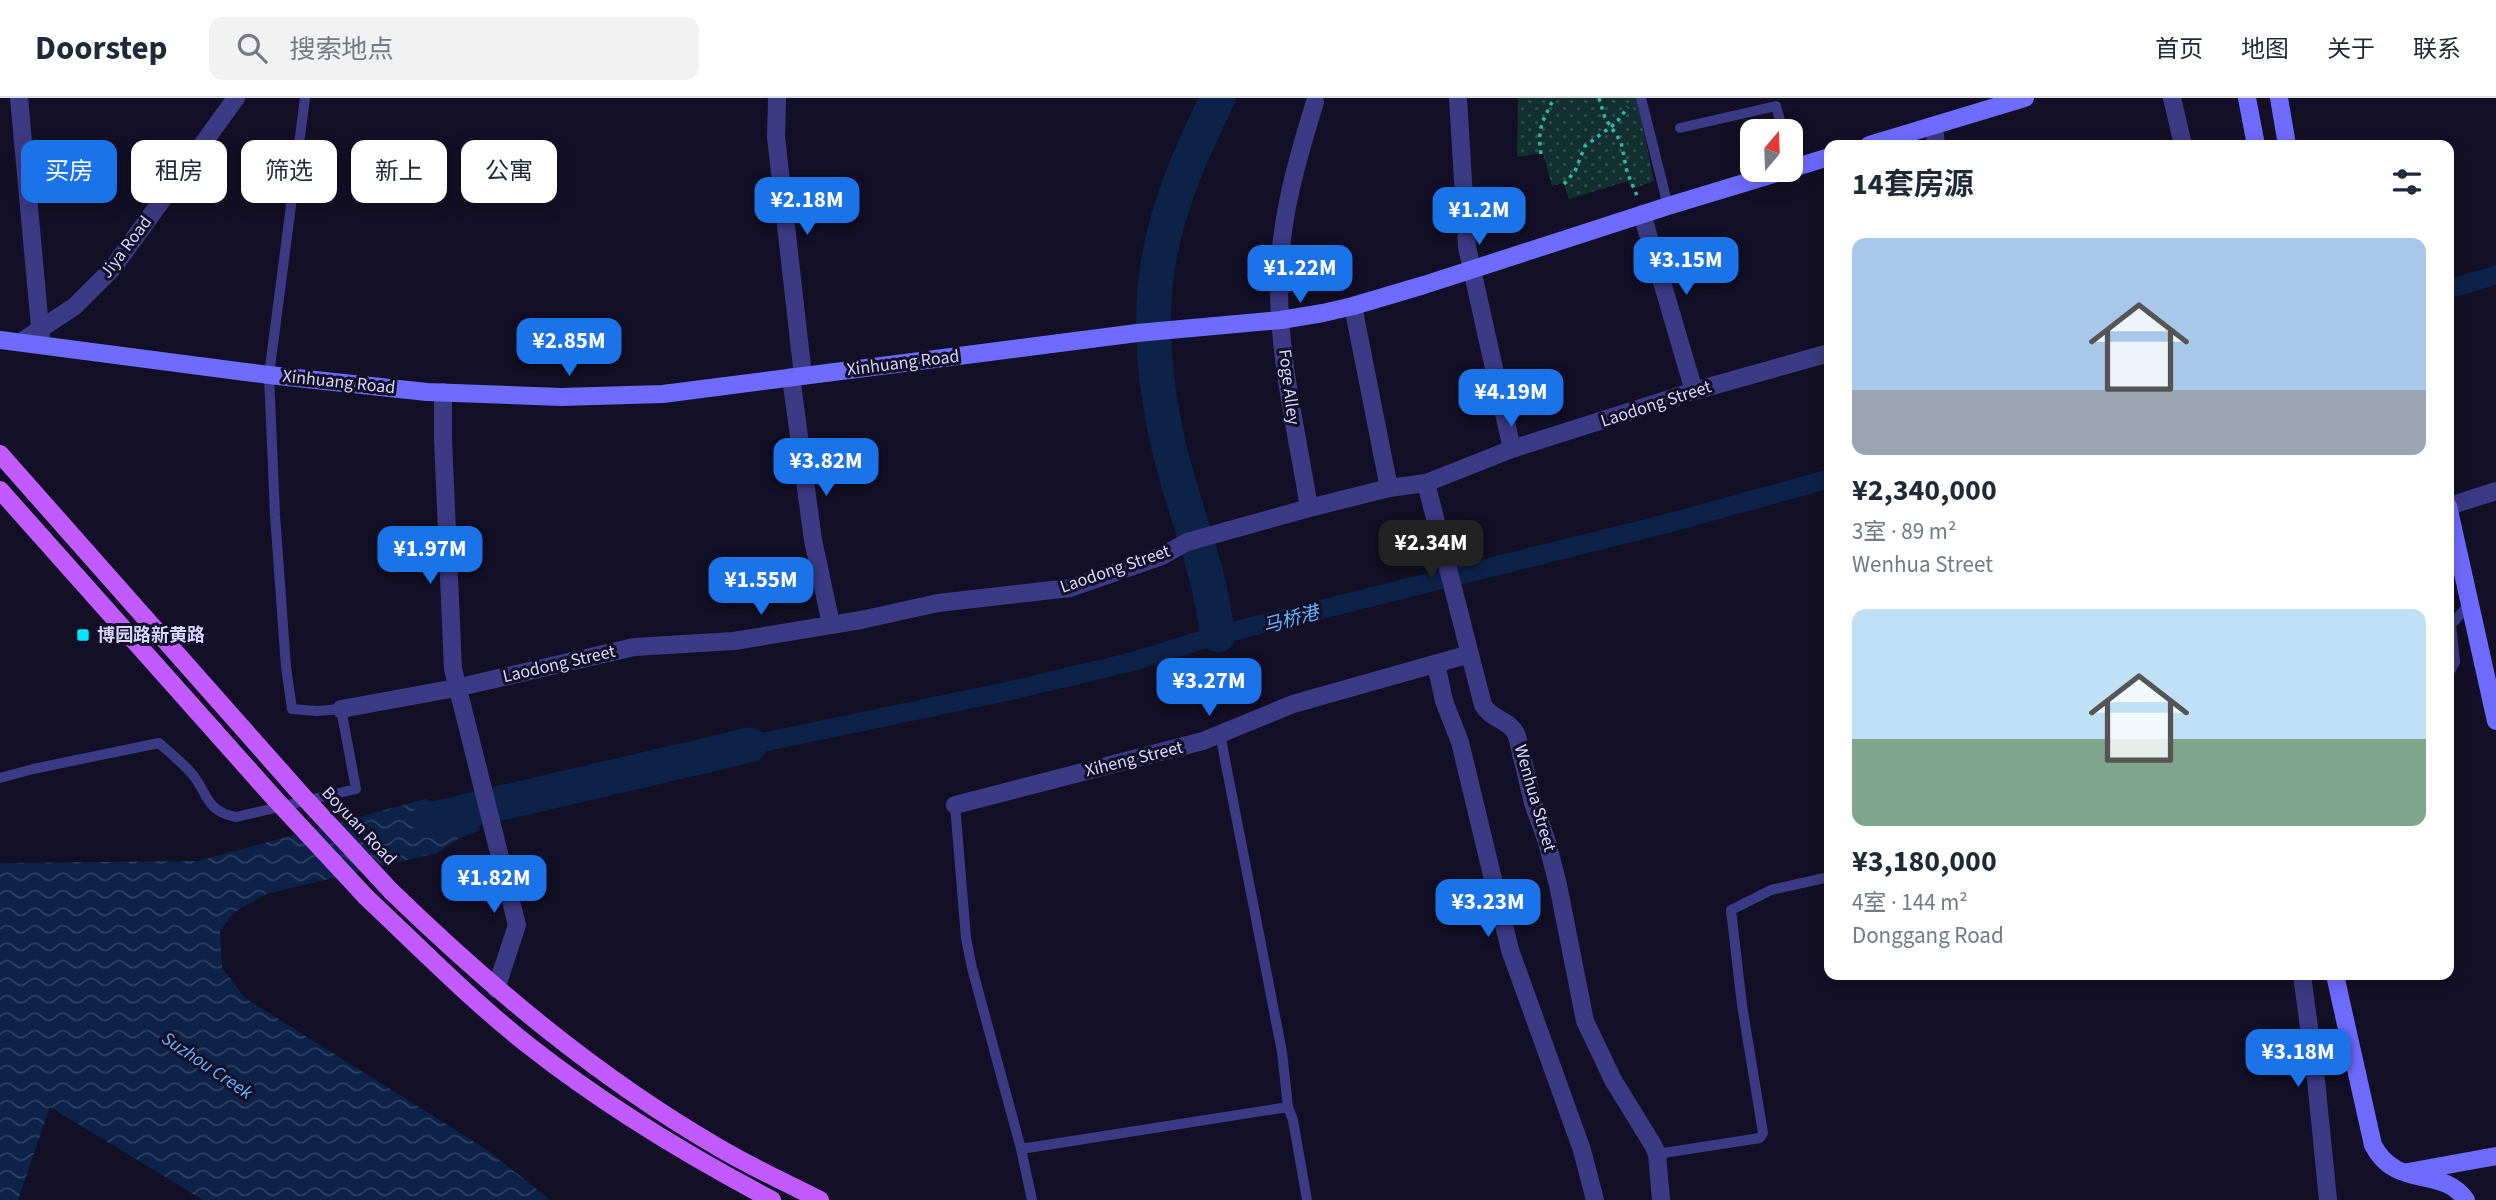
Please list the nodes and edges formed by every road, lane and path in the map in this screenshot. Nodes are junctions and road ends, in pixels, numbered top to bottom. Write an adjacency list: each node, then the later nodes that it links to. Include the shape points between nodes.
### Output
1 (19, 98): 33 (street)
2 (236, 98): 33 (street, Jiya Road, via 112,269)
3 (305, 98): 36 (lane)
4 (777, 98): 37 (street, via 776,137)
5 (1458, 98): 30 (street)
6 (1554, 98): 23 (path, via 1541,122)
7 (1599, 98): 16 (path)
8 (2025, 98): 15 (street)
9 (2172, 98): 20 (street)
10 (2247, 98): 21 (street)
11 (2279, 98): 22 (street)
12 (1637, 99): 16 (path); 28 (lane)
13 (1315, 102): 32 (street, Foge Alley, via 1286,216 1279,279)
14 (1780, 119): 17 (lane, via 1776,106)
15 (1934, 126): 18 (street); 19 (street)
16 (1611, 127): 27 (path, via 1585,146); 29 (path, via 1623,148)
17 (1680, 128)
18 (1886, 140)
19 (1935, 140)
20 (2182, 140)
21 (2255, 140)
22 (2286, 140)
23 (1541, 154)
24 (1824, 159): 25 (street, Xinhuang Road)
25 (1803, 163)
26 (1741, 182): 28 (street, Xinhuang Road)
27 (1564, 184)
28 (1668, 206): 29 (street, Xinhuang Road)
29 (1642, 214): 30 (street, Xinhuang Road); 38 (street)
30 (1471, 270): 31 (street, Xinhuang Road); 40 (street)
31 (1353, 306): 32 (street, Xinhuang Road); 43 (street)
32 (1281, 320): 37 (street, Xinhuang Road, via 1137,333); 47 (street, Foge Alley, via 1290,405)
33 (41, 338): 34 (street, Xinhuang Road); 36 (street, Xinhuang Road)
34 (0, 340)
35 (1824, 354): 38 (street, Laodong Street)
36 (269, 375): 39 (street, Xinhuang Road); 55 (lane, via 275,527 292,709)
37 (797, 377): 39 (street, Xinhuang Road, via 663,394 561,397); 51 (street, via 813,540)
38 (1694, 391): 40 (street, Laodong Street)
39 (443, 392): 54 (street)
40 (1512, 449): 42 (street, Laodong Street)
41 (0, 454): 63 (main road, Boyuan Road, bridge, via 300,793 391,891)
42 (1426, 483): 43 (street, Laodong Street); 52 (street, Wenhua Street)
43 (1389, 488): 47 (street, Laodong Street)
44 (0, 491): 69 (main road, bridge, via 275,799 366,897 445,972 527,1045 613,1106)
45 (2496, 491): 46 (street)
46 (2454, 504)
47 (1310, 508): 51 (street, Laodong Street, via 1195,539 1070,588 938,603)
48 (2454, 529): 49 (street)
49 (2470, 603): 50 (lane); 56 (street)
50 (2454, 622)
51 (831, 624): 54 (street, Laodong Street, via 734,641 635,647)
52 (1470, 654): 53 (street, Xiheng Street); 66 (street, Wenhua Street, via 1487,712 1514,727 1517,736 1555,874 1585,1021)
53 (1436, 664): 57 (street, Xiheng Street, via 1293,704); 73 (street, via 1460,742 1510,950 1575,1130)
54 (456, 688): 55 (street, Laodong Street); 63 (street, via 517,925)
55 (341, 709): 58 (lane, via 356,789 236,817 212,808 194,776 159,743)
56 (2496, 721)
57 (1220, 734): 59 (street, Xiheng Street); 64 (lane, via 1282,1052)
58 (0, 778)
59 (955, 805): 65 (lane, via 972,968)
60 (1824, 878): 66 (lane, via 1771,890 1731,910 1763,1133 1760,1138)
61 (2303, 980): 75 (street)
62 (2336, 980): 68 (street, via 2373,1145 2380,1159)
63 (496, 989): 70 (main road, Boyuan Road, via 627,1089 716,1146)
64 (1288, 1107): 65 (lane); 72 (lane)
65 (1021, 1149): 71 (lane)
66 (1657, 1154): 74 (street, Wenhua Street)
67 (2496, 1156): 68 (street)
68 (2401, 1173): 76 (street, via 2450,1185)
69 (772, 1200)
70 (820, 1200)
71 (1032, 1200)
72 (1307, 1200)
73 (1595, 1200)
74 (1661, 1200)
75 (2328, 1200)
76 (2466, 1200)

